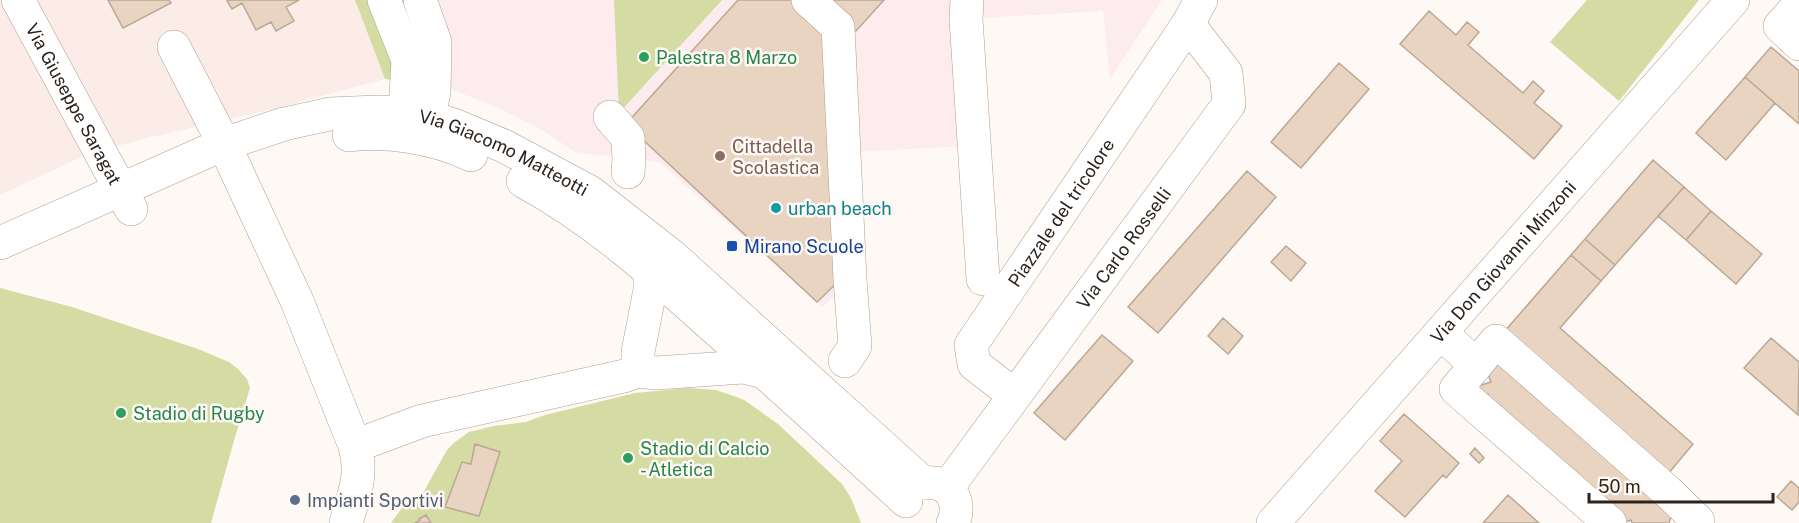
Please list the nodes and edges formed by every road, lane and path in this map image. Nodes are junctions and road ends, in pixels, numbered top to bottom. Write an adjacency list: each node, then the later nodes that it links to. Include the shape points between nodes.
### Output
1 (18, 0): 15 (street, Via Giuseppe Saragat)
2 (384, 0): 11 (street, via 408,60)
3 (420, 0): 11 (street, via 435,42 434,92)
4 (808, 0): 21 (street, via 838,27 855,346)
5 (967, 0): 19 (street)
6 (1733, 0): 20 (street, Via Don Giovanni Minzoni)
7 (1799, 5): 9 (street, via 1780,26)
8 (1194, 12): 25 (street, Via Carlo Rosselli, via 1226,73 1229,104); 25 (street, Piazzale del tricolore, via 971,345 974,364)
9 (1799, 44)
10 (174, 48): 13 (street)
11 (417, 115): 13 (street, Via Giacomo Matteotti, via 330,114 284,124); 27 (street, Via Giacomo Matteotti, via 504,146 590,192 672,256)
12 (610, 117): 14 (street, via 628,138)
13 (228, 154): 15 (street, Via Giacomo Matteotti); 18 (street, Via Giacomo Matteotti, via 364,133 438,143 547,194); 26 (street, via 297,301)
14 (628, 172)
15 (125, 199): 16 (street, Via Giacomo Matteotti); 17 (street, Via Giacomo Matteotti)
16 (0, 243)
17 (0, 265)
18 (649, 269): 23 (street, via 651,285); 24 (street, Via Giacomo Matteotti)
19 (982, 279)
20 (1441, 333): 22 (street); 29 (street, Via Don Giovanni Minzoni)
21 (845, 361)
22 (1476, 365): 30 (street, via 1456,389); 31 (street, via 1496,341 1667,491)
23 (638, 371): 24 (street, via 743,367); 26 (street, via 422,421)
24 (765, 372): 27 (street, Via Giacomo Matteotti)
25 (1014, 394): 27 (street, Via Carlo Rosselli)
26 (356, 446): 28 (street, via 359,477)
27 (937, 508)
28 (346, 523)
29 (1273, 523)
30 (1610, 523)
31 (1696, 523)

